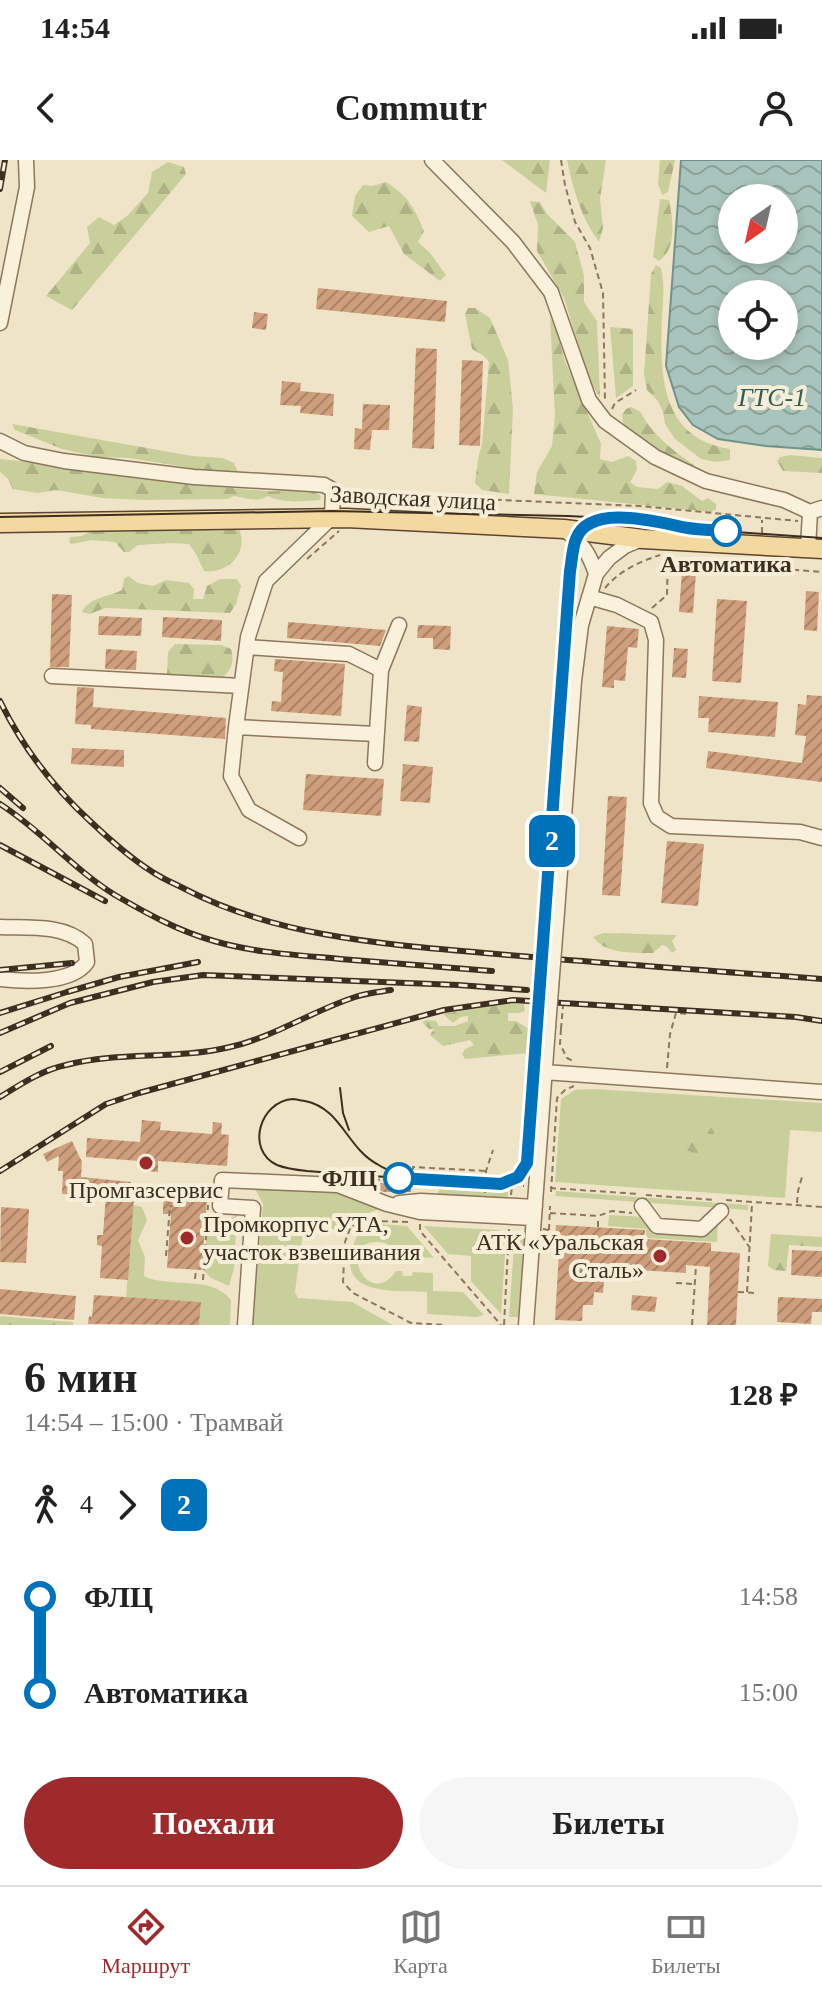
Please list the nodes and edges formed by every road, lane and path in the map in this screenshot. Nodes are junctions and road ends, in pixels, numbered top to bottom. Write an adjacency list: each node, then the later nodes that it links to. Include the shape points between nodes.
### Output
1 (26, 160): 4 (street, via 27,187)
2 (432, 160): 6 (street, via 513,242 551,292 589,400)
3 (561, 160): 6 (path, via 575,222 590,248 603,293)
4 (0, 323)
5 (636, 390): 6 (path, via 615,403)
6 (605, 421): 10 (street, via 655,457 706,481 784,500)
7 (0, 441): 8 (street, via 24,453 64,461 324,485)
8 (333, 490): 9 (path); 11 (street)
9 (363, 490): 10 (path); 12 (path)
10 (816, 516): 17 (street)
11 (332, 517): 12 (main road, Заводская улица); 13 (main road, Заводская улица); 27 (street, via 266,581)
12 (361, 518): 14 (main road, Заводская улица)
13 (0, 523)
14 (564, 529): 16 (main road, Заводская улица); 23 (street, via 591,557)
15 (346, 531): 20 (path, via 339,531)
16 (643, 539): 17 (main road, Заводская улица); 23 (street, via 625,546)
17 (815, 549)
18 (733, 557): 21 (path)
19 (761, 558): 22 (path, via 782,569)
20 (302, 563)
21 (733, 566)
22 (822, 572)
23 (596, 574): 24 (street)
24 (593, 597): 25 (street); 25 (path, via 634,564 668,553 667,595 652,607); 39 (street, bridge, via 581,625 574,681 557,912)
25 (651, 622): 35 (street, via 656,640 651,796 657,817 671,826 800,832)
26 (399, 625): 28 (street)
27 (247, 647): 28 (street, via 349,654); 30 (street)
28 (381, 670): 32 (street)
29 (52, 676): 30 (street)
30 (241, 686): 31 (street)
31 (236, 727): 32 (street); 34 (street, via 231,776 249,810)
32 (376, 734): 33 (street)
33 (375, 763)
34 (299, 838)
35 (822, 838)
36 (0, 927): 37 (street, via 47,928 76,936 85,944 87,962 66,976 25,982)
37 (0, 979)
38 (689, 1014): 41 (path, via 676,1013)
39 (555, 1028): 40 (path, via 567,1058); 42 (street)
40 (576, 1062)
41 (667, 1067)
42 (544, 1072): 44 (street); 64 (street)
43 (577, 1085): 56 (path, via 557,1098 551,1190)
44 (822, 1092)
45 (493, 1150): 46 (path)
46 (486, 1171): 48 (path, via 413,1167); 52 (path)
47 (802, 1177): 57 (path)
48 (412, 1182): 49 (path, via 352,1178); 52 (path)
49 (338, 1185): 64 (street, via 387,1204 421,1201); 84 (street, via 222,1180 220,1206 253,1208)
50 (512, 1186): 51 (path); 52 (path); 54 (path)
51 (529, 1186)
52 (485, 1188): 55 (path)
53 (208, 1196): 76 (path)
54 (511, 1198)
55 (484, 1199)
56 (752, 1202): 57 (path); 81 (path)
57 (797, 1205): 61 (path)
58 (172, 1206): 71 (path)
59 (550, 1206): 68 (path)
60 (642, 1206): 62 (street, via 657,1226 702,1229)
61 (822, 1207)
62 (721, 1211)
63 (598, 1216): 66 (path)
64 (537, 1218): 68 (path); 83 (street)
65 (420, 1222): 86 (path, via 420,1231)
66 (598, 1227)
67 (509, 1228): 86 (path)
68 (549, 1230): 69 (path, via 548,1239)
69 (555, 1239)
70 (345, 1242): 85 (path, via 343,1282 353,1293 411,1323)
71 (166, 1256)
72 (632, 1262): 77 (path)
73 (696, 1266): 79 (path)
74 (196, 1270): 75 (path)
75 (195, 1279)
76 (203, 1280)
77 (631, 1280)
78 (676, 1283): 79 (path)
79 (695, 1284): 87 (path)
80 (738, 1292): 81 (path)
81 (747, 1292): 82 (path)
82 (755, 1293)
83 (527, 1321)
84 (245, 1325)
85 (446, 1325)
86 (502, 1325)
87 (692, 1325)

